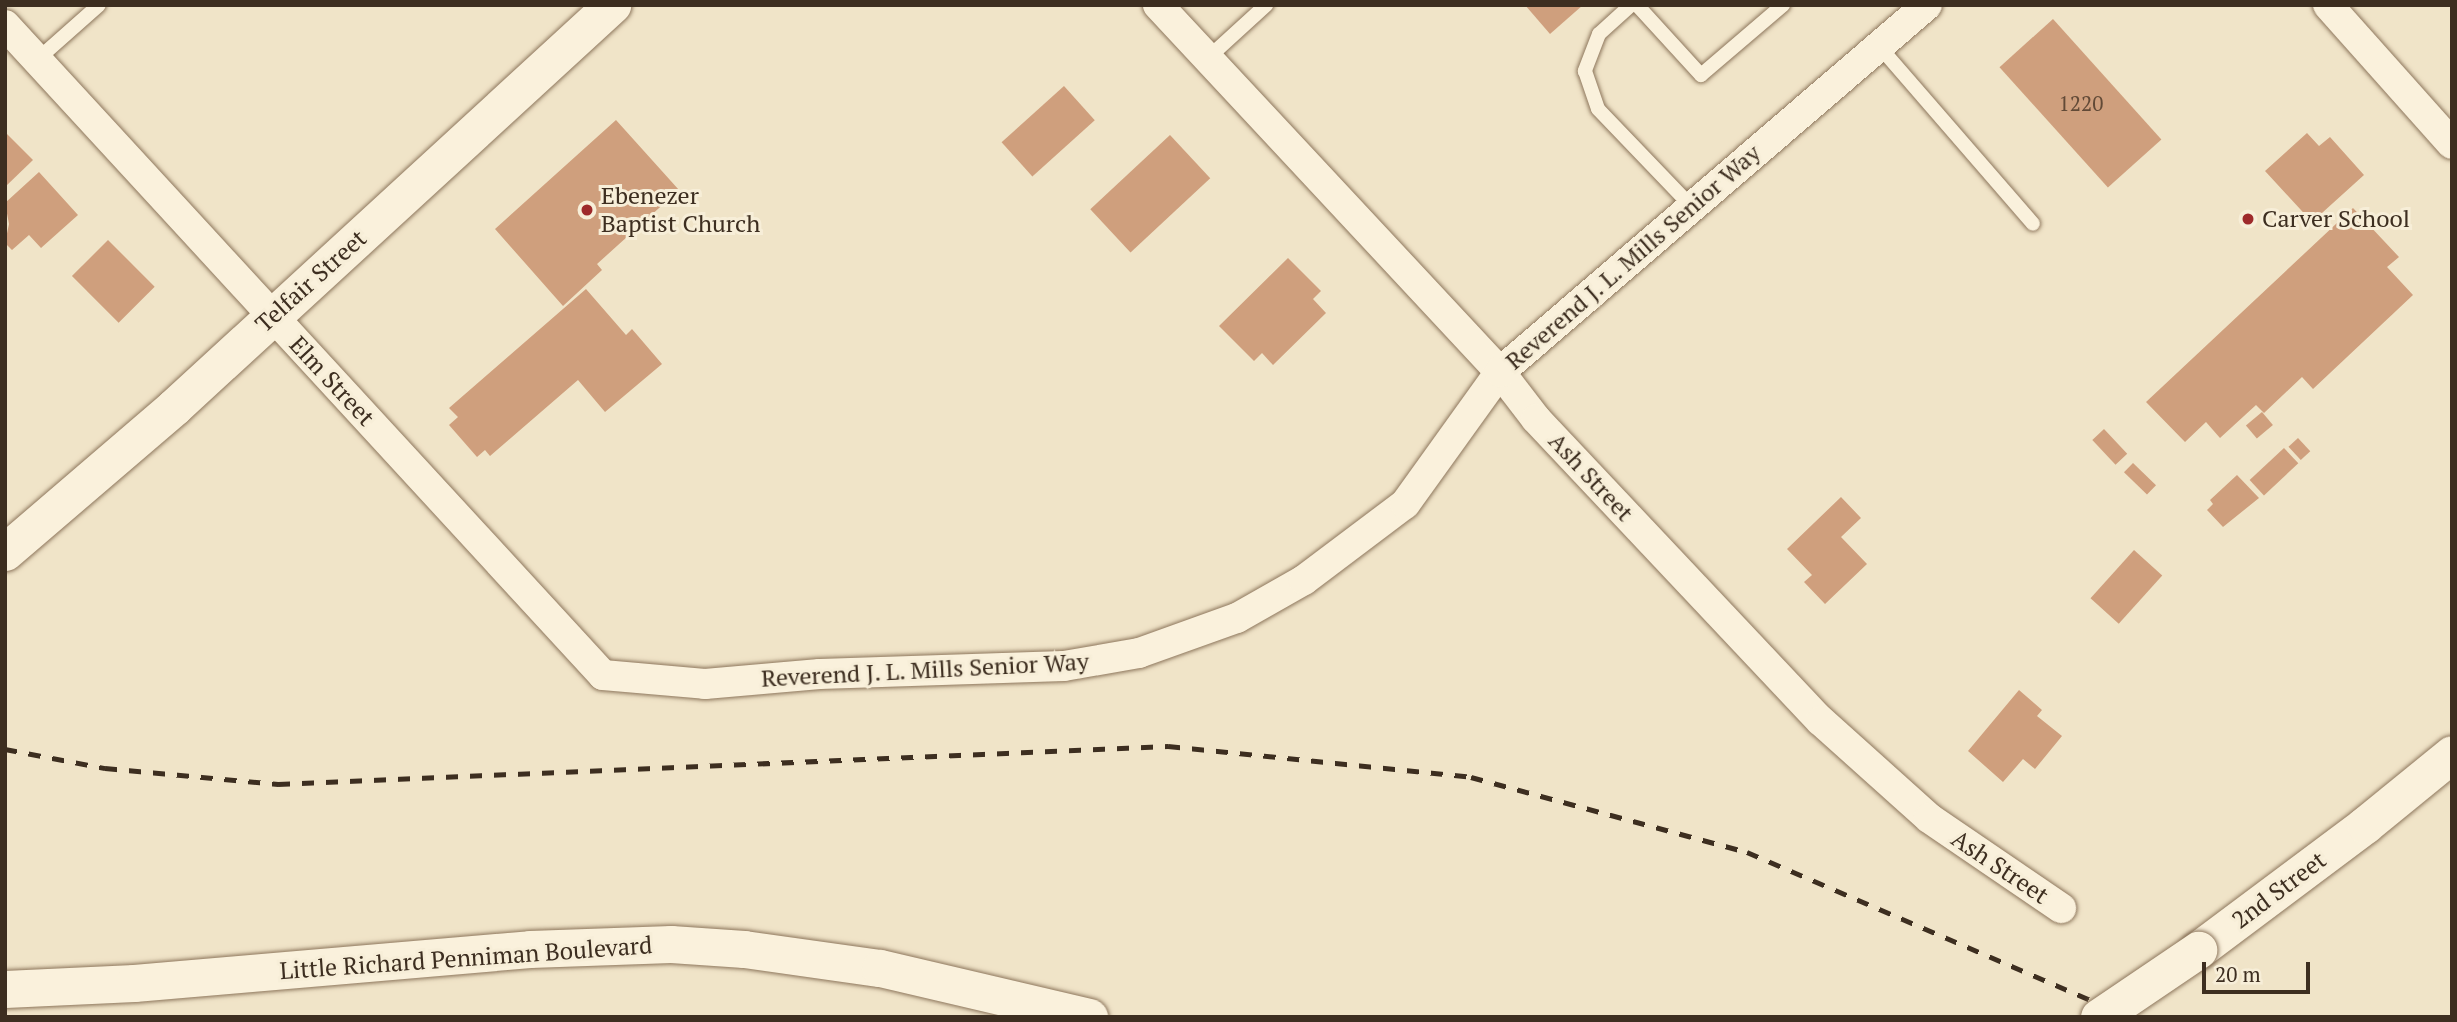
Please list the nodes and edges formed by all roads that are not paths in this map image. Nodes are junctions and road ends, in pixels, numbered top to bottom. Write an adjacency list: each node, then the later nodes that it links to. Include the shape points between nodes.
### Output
1 (99, 5): 13 (lane)
2 (612, 5): 17 (street, Telfair Street)
3 (1158, 5): 12 (street, Ash Street)
4 (1266, 5): 12 (lane)
5 (1632, 5): 15 (lane, via 1599,34 1585,71 1598,109)
6 (1637, 5): 7 (lane, via 1701,75)
7 (1783, 5)
8 (1927, 5): 11 (street, Reverend J. L. Mills Senior Way)
9 (2328, 5): 14 (street)
10 (5, 25): 13 (street, Elm Street)
11 (1880, 46): 15 (street, Reverend J. L. Mills Senior Way); 16 (lane)
12 (1208, 58): 18 (street, Ash Street)
13 (38, 59): 17 (street, Elm Street)
14 (2452, 144)
15 (1690, 205): 18 (street, Reverend J. L. Mills Senior Way)
16 (2033, 224)
17 (272, 315): 19 (street, Telfair Street, via 174,407); 20 (street, Elm Street)
18 (1500, 372): 20 (street, Reverend J. L. Mills Senior Way, via 1405,504 1356,544 1237,618 1139,653 1064,666 820,674 705,684); 22 (street, Ash Street, via 1535,419 1884,781 1985,860)
19 (5, 552)
20 (603, 675)
21 (2452, 754): 25 (street, 2nd Street, bridge, via 2198,950)
22 (2061, 908)
23 (5, 989): 24 (street, Little Richard Penniman Boulevard, via 134,984 530,949 671,944 880,968)
24 (1089, 1017)
25 (2099, 1017)

